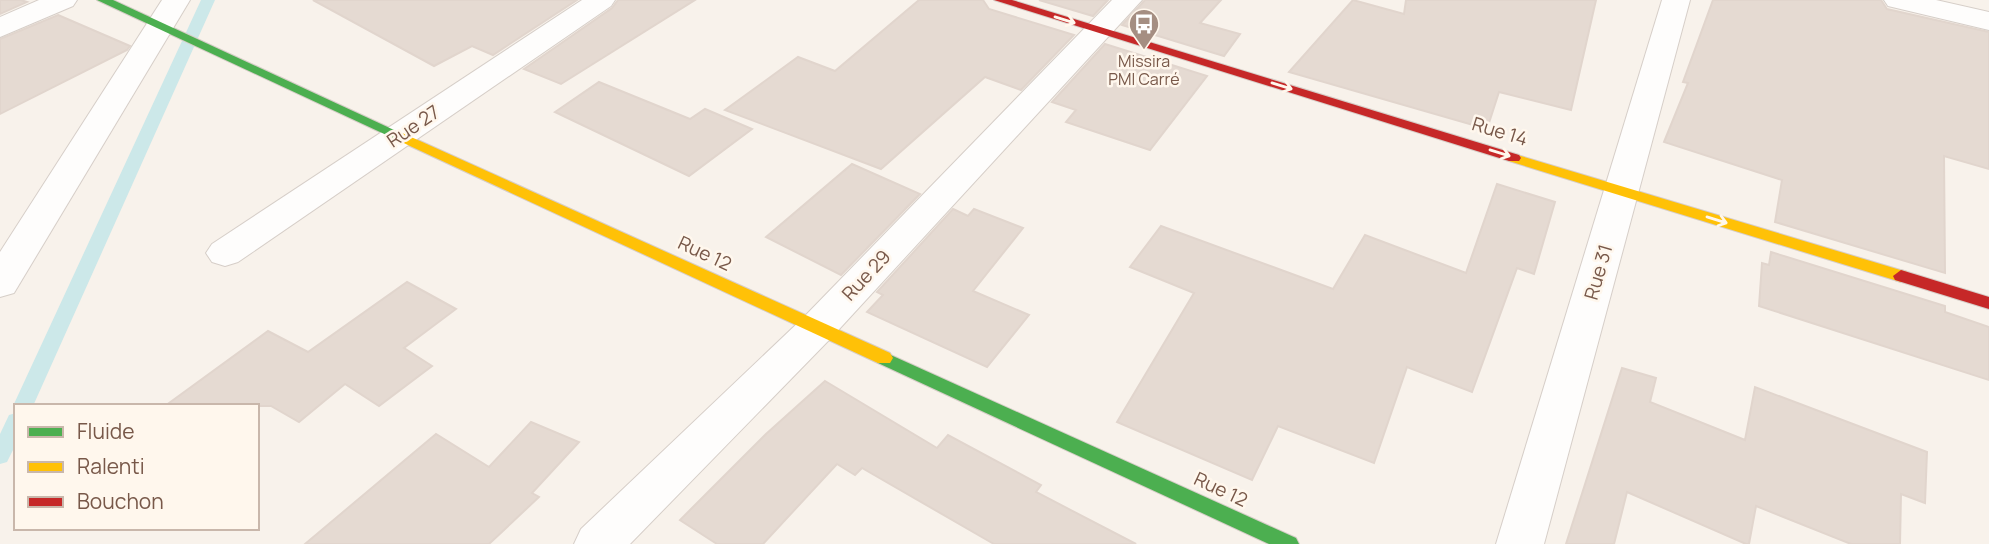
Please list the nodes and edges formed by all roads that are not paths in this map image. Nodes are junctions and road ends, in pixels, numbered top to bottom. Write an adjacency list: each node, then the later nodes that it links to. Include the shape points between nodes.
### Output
1 (62, 0): 10 (street)
2 (103, 0): 8 (street, Rue 12)
3 (601, 0): 12 (street, Rue 27)
4 (1000, 0): 11 (street, Rue 14, one-way to 11)
5 (1128, 0): 11 (street, Rue 29)
6 (1676, 0): 13 (street, Rue 31)
7 (1898, 0): 9 (street)
8 (168, 13): 12 (street, Rue 12); 15 (street)
9 (1989, 21)
10 (0, 27)
11 (1098, 30): 13 (street, Rue 14, one-way to 13); 17 (street, Rue 29)
12 (399, 136): 14 (street, Rue 27); 17 (street, Rue 12)
13 (1622, 190): 16 (street, Rue 14, one-way to 16); 20 (street, Rue 31)
14 (225, 253)
15 (0, 283)
16 (1989, 303)
17 (817, 328): 18 (street, Rue 29); 19 (street, Rue 12)
18 (598, 544)
19 (1290, 544)
20 (1520, 544)

